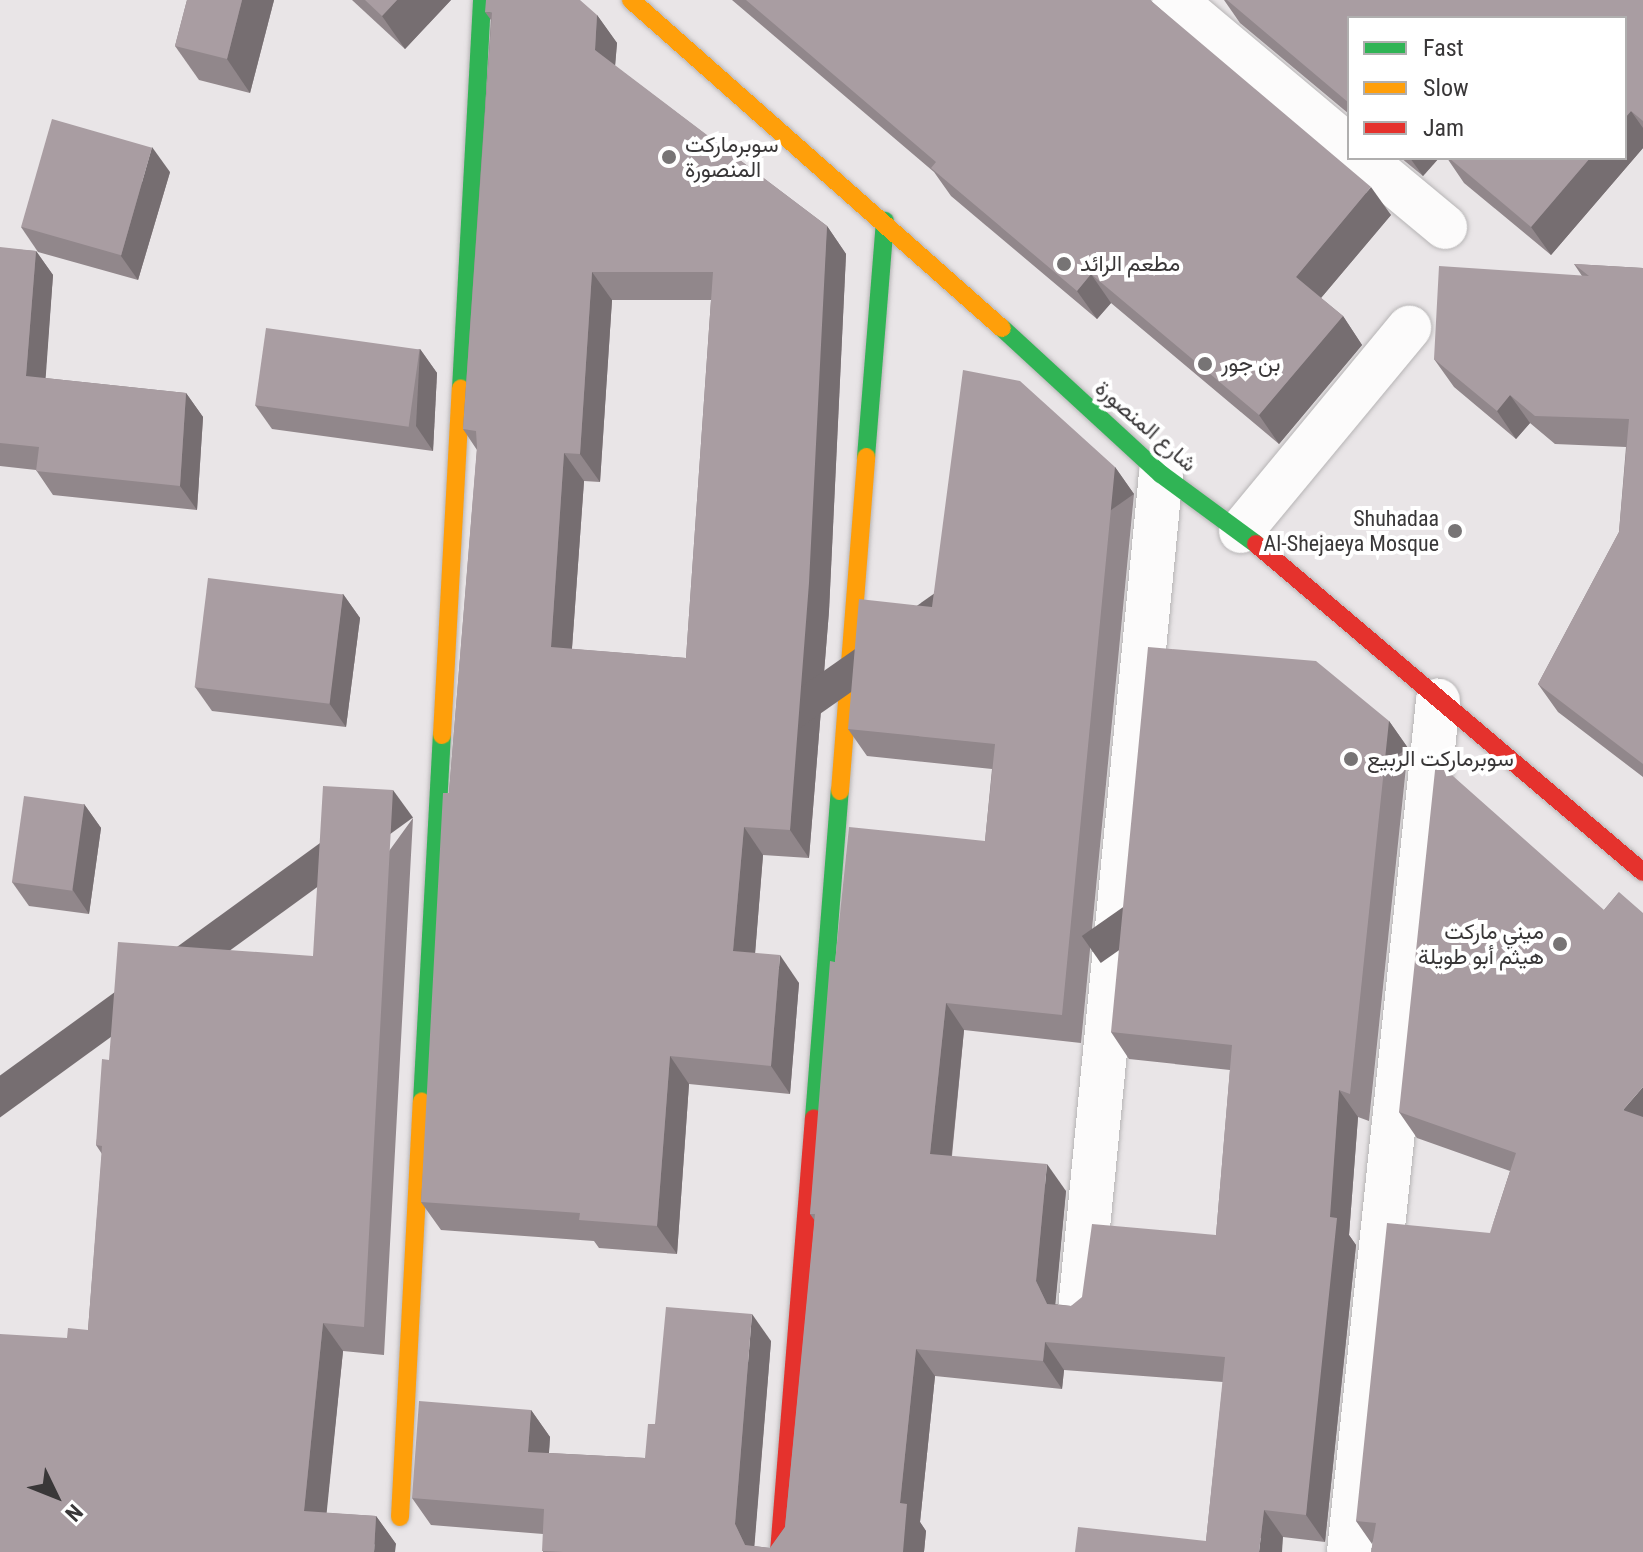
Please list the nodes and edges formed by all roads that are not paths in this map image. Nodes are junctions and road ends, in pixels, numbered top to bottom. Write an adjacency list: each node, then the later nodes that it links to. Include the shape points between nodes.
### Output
1 (482, 0): 14 (street)
2 (631, 0): 6 (street, شارع المنصورة)
3 (1174, 0): 4 (street)
4 (1347, 145)
5 (1364, 160): 7 (street)
6 (885, 221): 9 (street, شارع المنصورة); 15 (street)
7 (1445, 227)
8 (1409, 328): 10 (street)
9 (1161, 474): 10 (street, شارع المنصورة); 13 (street)
10 (1241, 531): 11 (street, شارع المنصورة)
11 (1438, 701): 12 (street, شارع المنصورة); 16 (street)
12 (1643, 872)
13 (1080, 1310)
14 (400, 1517)
15 (779, 1552)
16 (1349, 1552)

